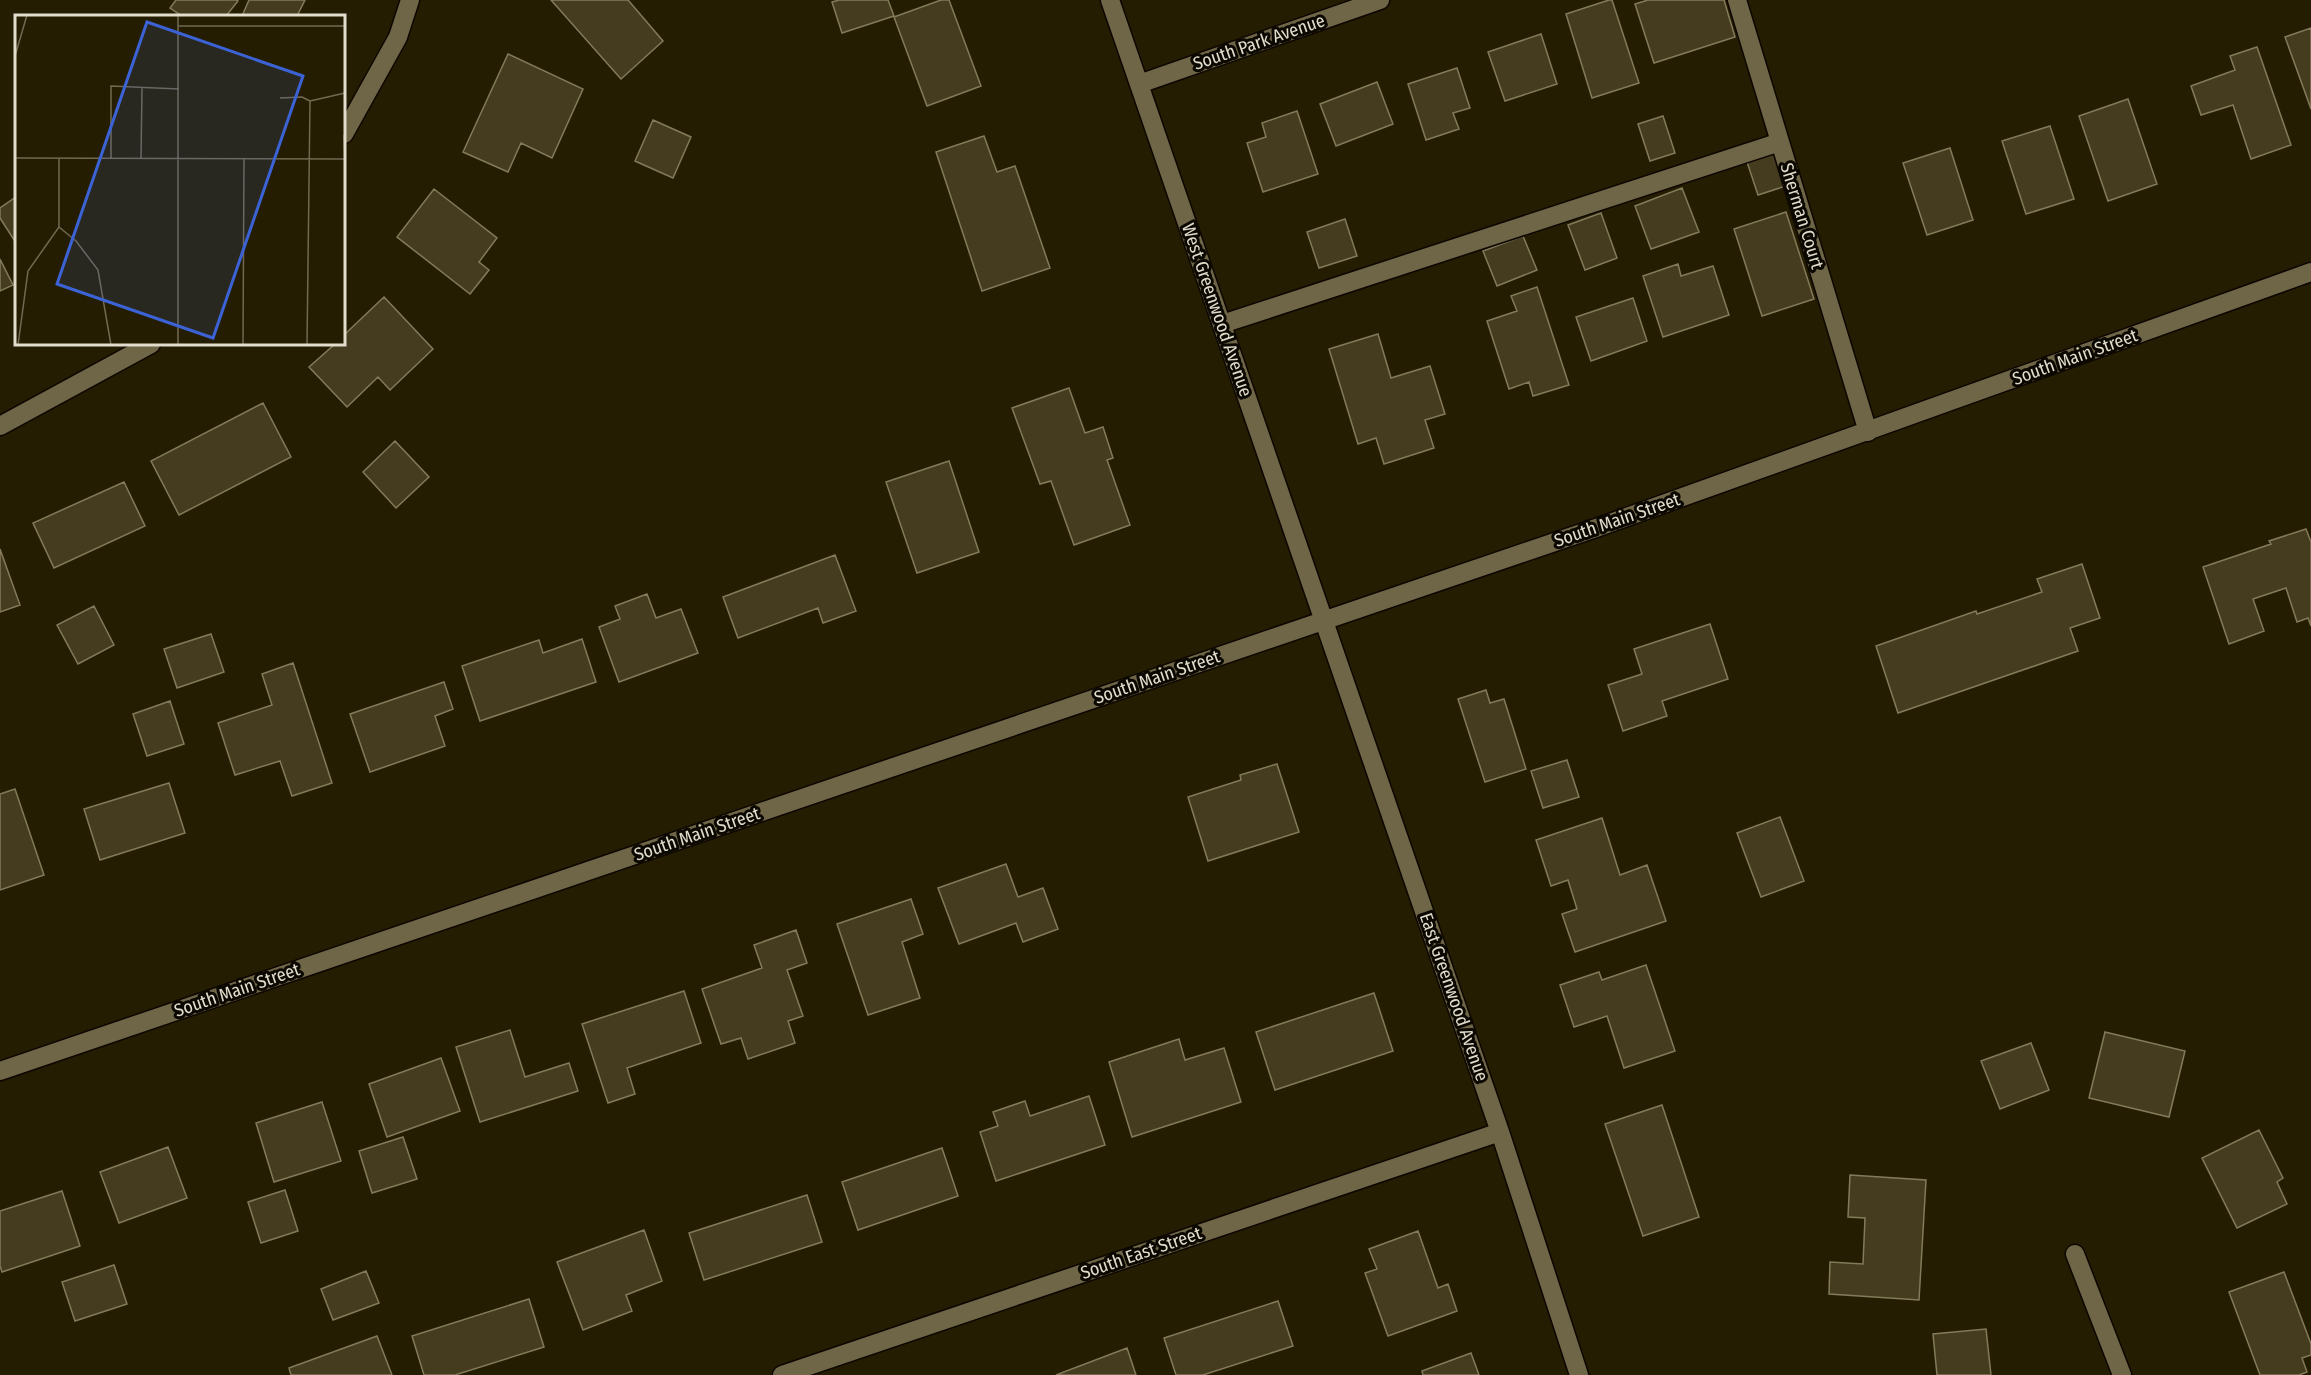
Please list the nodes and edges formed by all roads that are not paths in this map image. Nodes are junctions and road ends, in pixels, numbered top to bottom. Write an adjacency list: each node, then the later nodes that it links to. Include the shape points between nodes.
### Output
1 (411, 0): 6 (street, via 398,37)
2 (1110, 0): 5 (street, West Greenwood Avenue)
3 (1380, 0): 5 (street, South Park Avenue)
4 (1737, 0): 7 (street, Sherman Court)
5 (1138, 84): 9 (street, West Greenwood Avenue)
6 (345, 132)
7 (1780, 142): 9 (street); 12 (street, Sherman Court)
8 (2311, 272): 12 (street, South Main Street)
9 (1222, 324): 13 (street, West Greenwood Avenue)
10 (149, 345): 11 (street)
11 (0, 426)
12 (1868, 432): 13 (street, South Main Street)
13 (1324, 620): 14 (street, South Main Street); 15 (street, East Greenwood Avenue)
14 (0, 1071)
15 (1500, 1132): 17 (street, South East Street); 18 (street, East Greenwood Avenue)
16 (2074, 1254): 19 (street)
17 (782, 1375)
18 (1580, 1375)
19 (2122, 1375)

